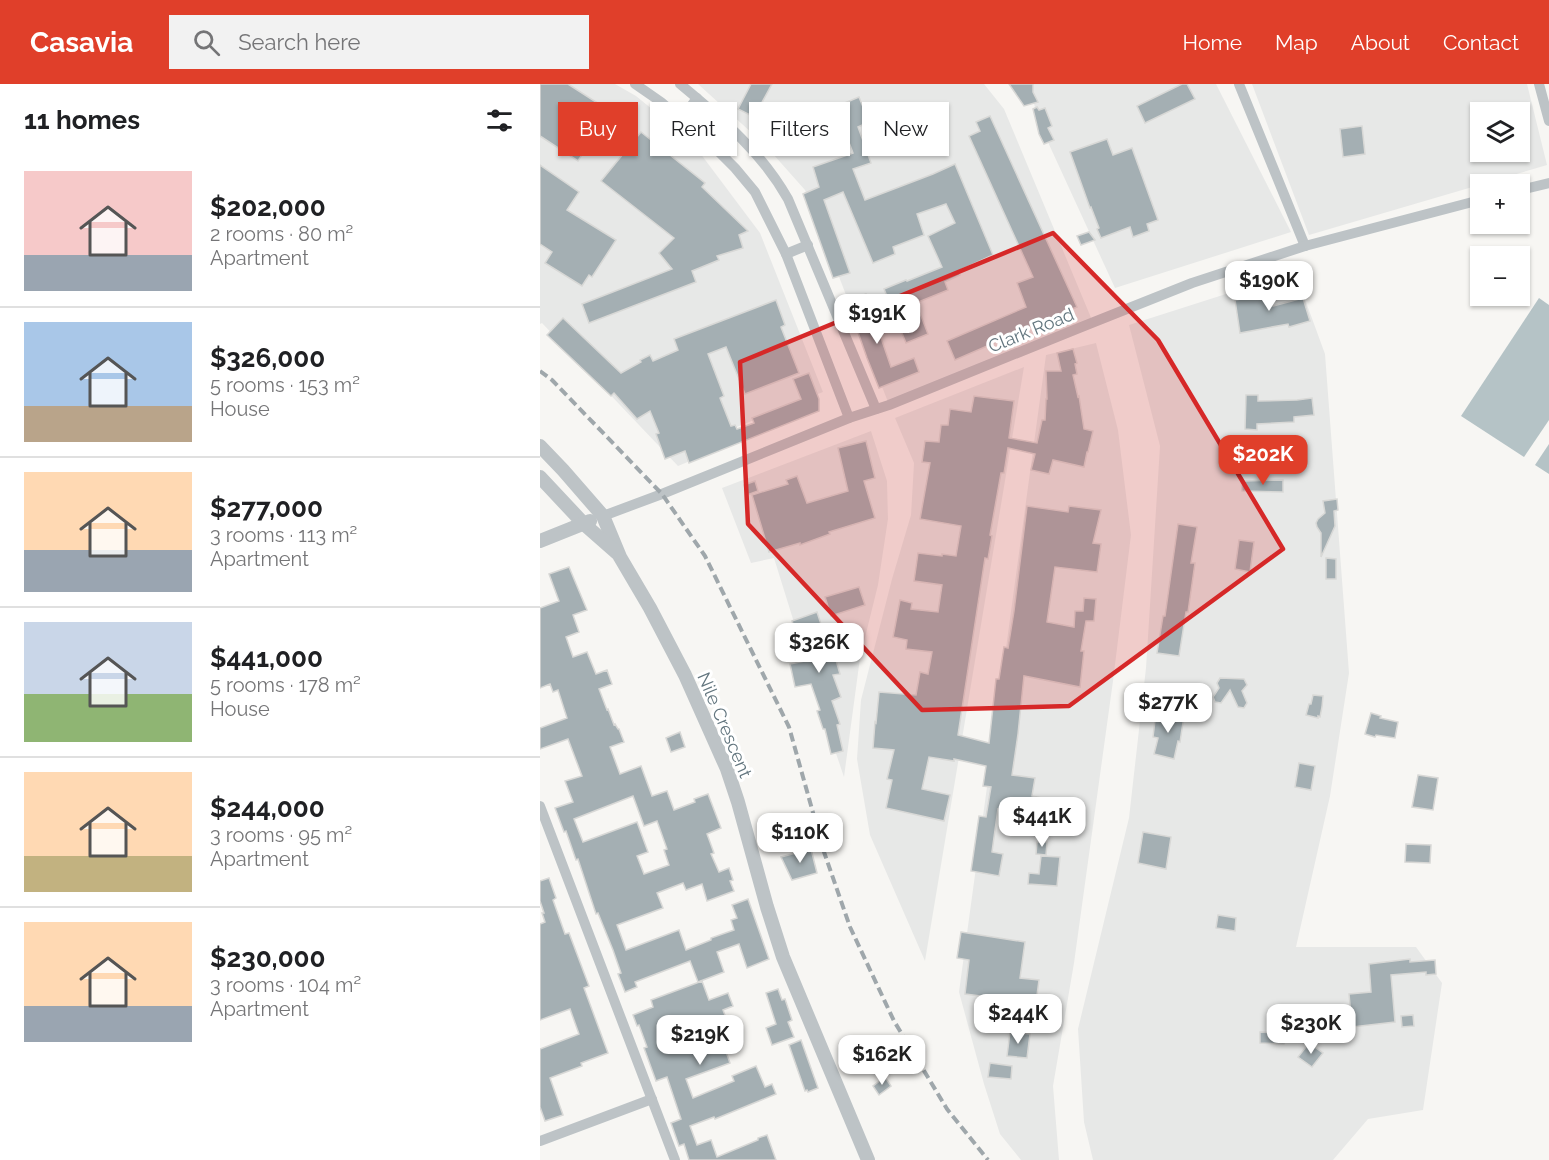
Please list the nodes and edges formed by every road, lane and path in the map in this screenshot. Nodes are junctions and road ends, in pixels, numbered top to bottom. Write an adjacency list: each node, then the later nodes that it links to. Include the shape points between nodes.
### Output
1 (635, 84): 6 (street)
2 (680, 84): 5 (street)
3 (1239, 84): 14 (street)
4 (1539, 84): 8 (street)
5 (698, 98): 7 (street); 13 (street, via 752,148 777,178)
6 (659, 102)
7 (695, 102)
8 (1549, 121)
9 (723, 156): 15 (street, via 755,192)
10 (1549, 183): 11 (street)
11 (1530, 188)
12 (1470, 203): 14 (street, Clark Road)
13 (808, 245): 15 (street); 16 (street)
14 (1305, 246): 16 (street, Clark Road, via 1192,283)
15 (786, 254): 17 (street)
16 (876, 409): 17 (street, Clark Road)
17 (849, 418): 20 (street, Clark Road)
18 (540, 446): 20 (street, Nile Crescent)
19 (540, 477): 21 (street)
20 (603, 516): 21 (street); 23 (street, Nile Crescent)
21 (584, 524): 22 (street); 23 (street)
22 (540, 541)
23 (620, 557): 28 (street, Nile Crescent, via 685,675 727,769 783,957)
24 (540, 806): 25 (street)
25 (652, 1099): 26 (street); 27 (street)
26 (540, 1141)
27 (675, 1160)
28 (868, 1160)

